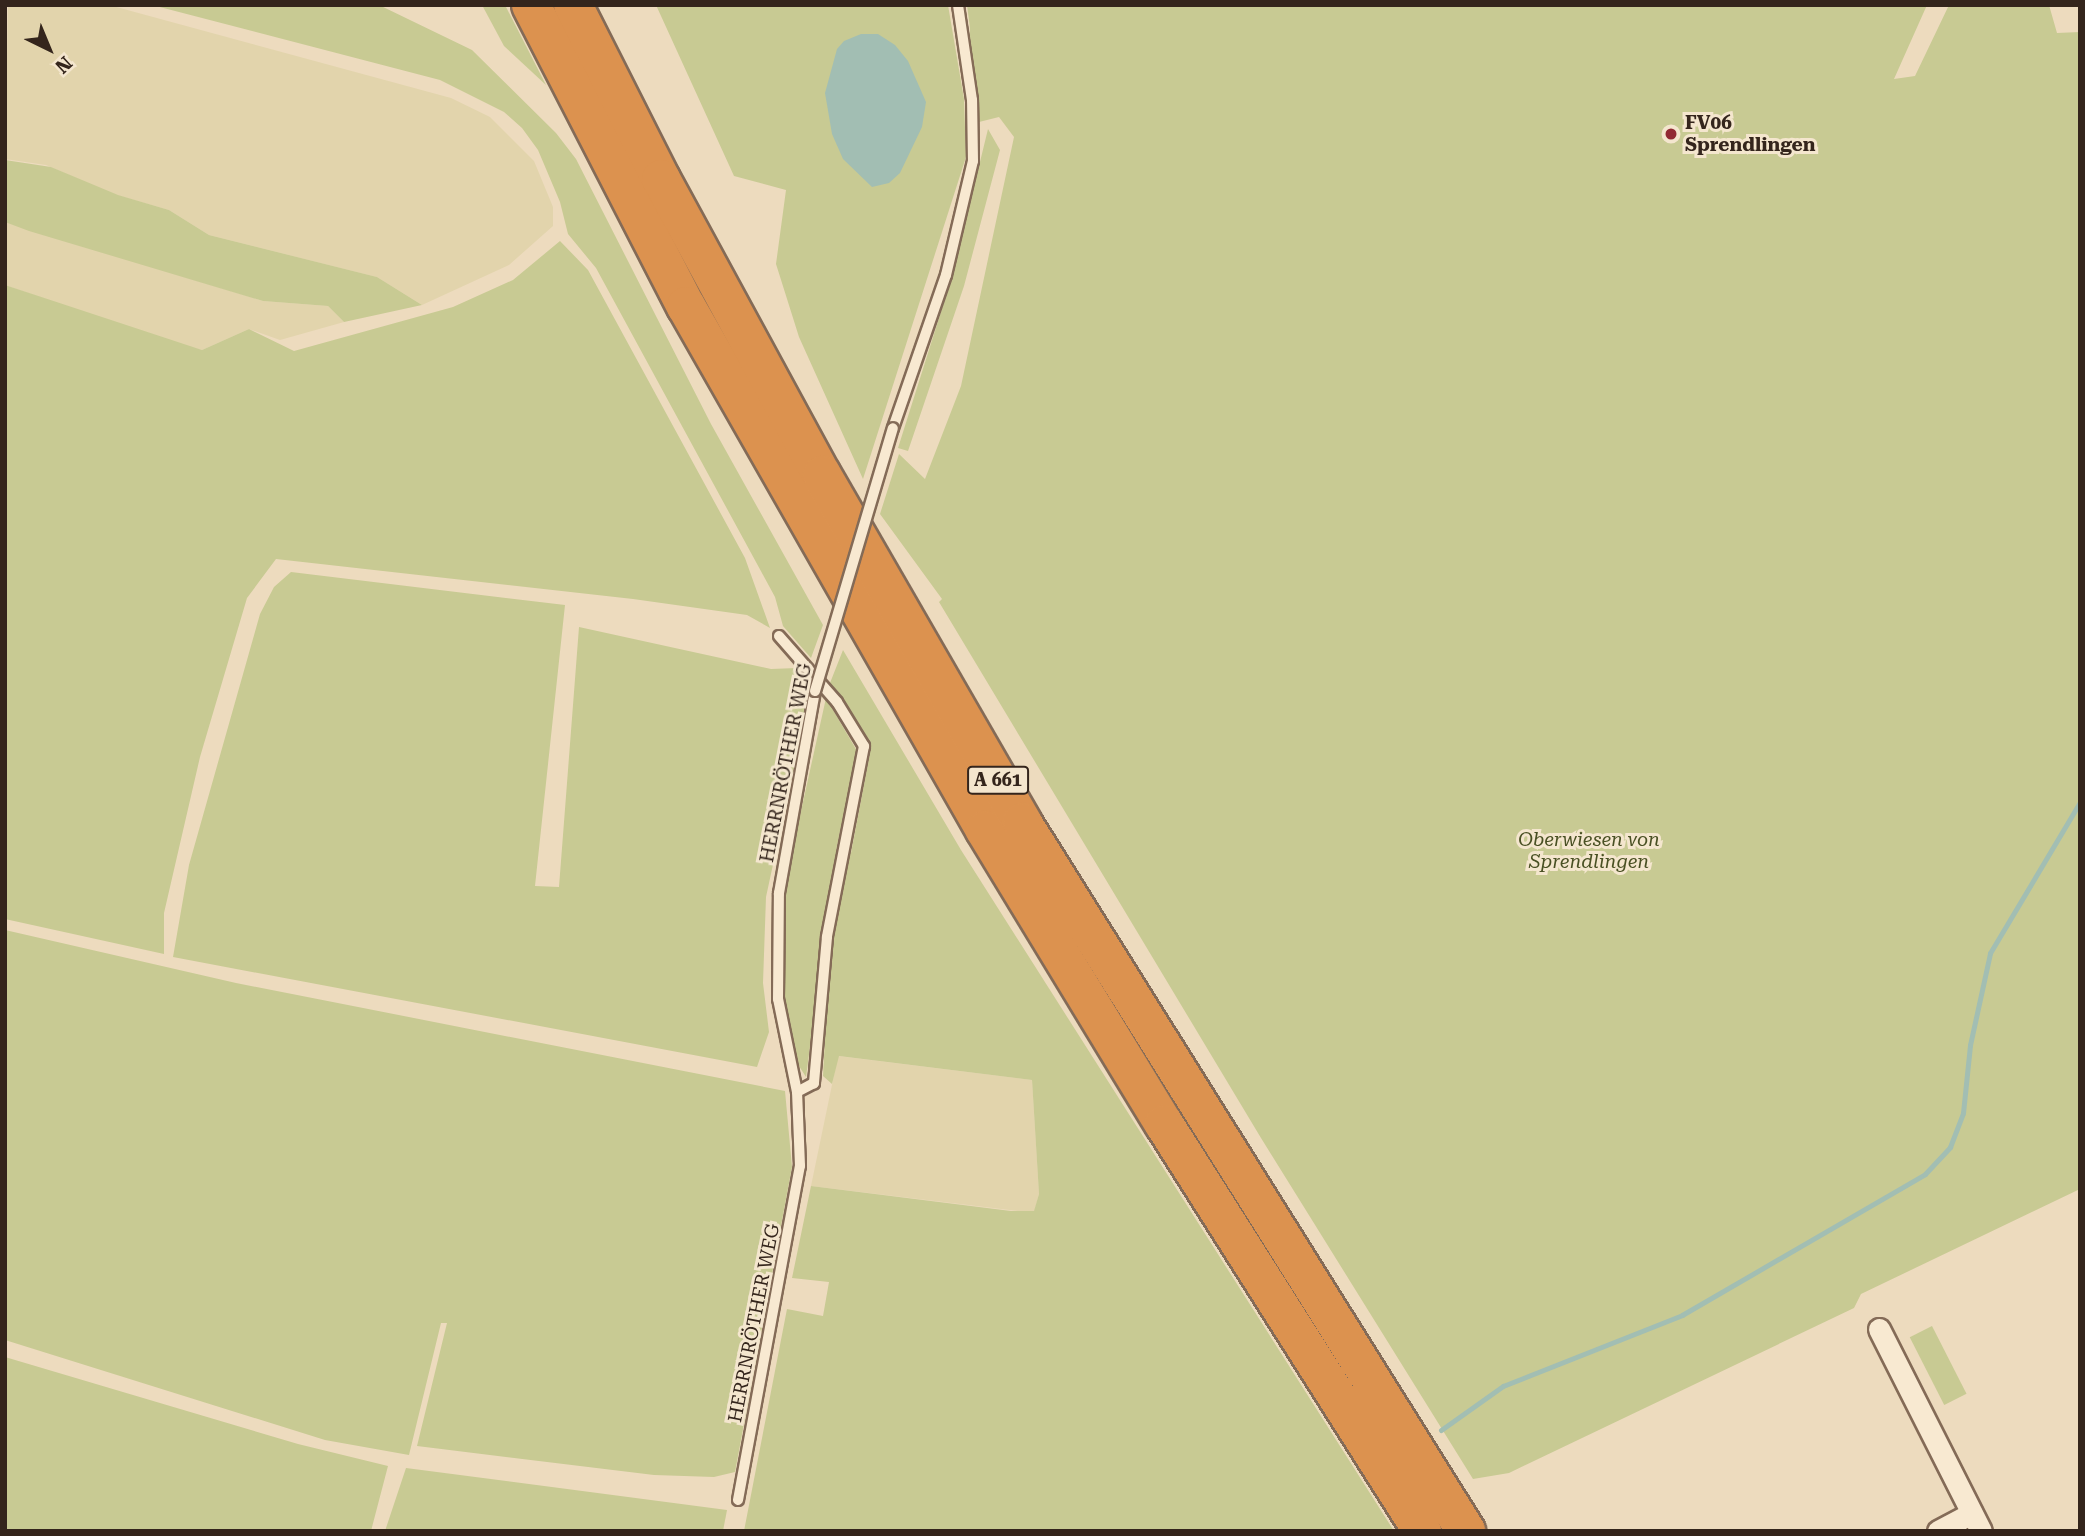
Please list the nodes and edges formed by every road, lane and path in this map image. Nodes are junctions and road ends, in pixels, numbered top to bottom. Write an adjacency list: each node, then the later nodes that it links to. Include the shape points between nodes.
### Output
1 (531, 5): 9 (highway, A 661, via 686,306 978,818 1164,1124)
2 (573, 5): 10 (highway, A 661, via 661,179 822,475 1022,822)
3 (958, 5): 5 (lane, HERRNRÖTHER WEG, bridge, via 972,100 973,160 946,275 893,428 815,691 779,893 778,999)
4 (779, 636): 5 (lane, via 837,702 864,746 827,937 814,1083)
5 (797, 1092): 7 (lane, HERRNRÖTHER WEG, via 800,1166)
6 (1879, 1329): 8 (street)
7 (738, 1500)
8 (1977, 1522): 11 (street)
9 (1422, 1531)
10 (1466, 1531)
11 (1938, 1531)

